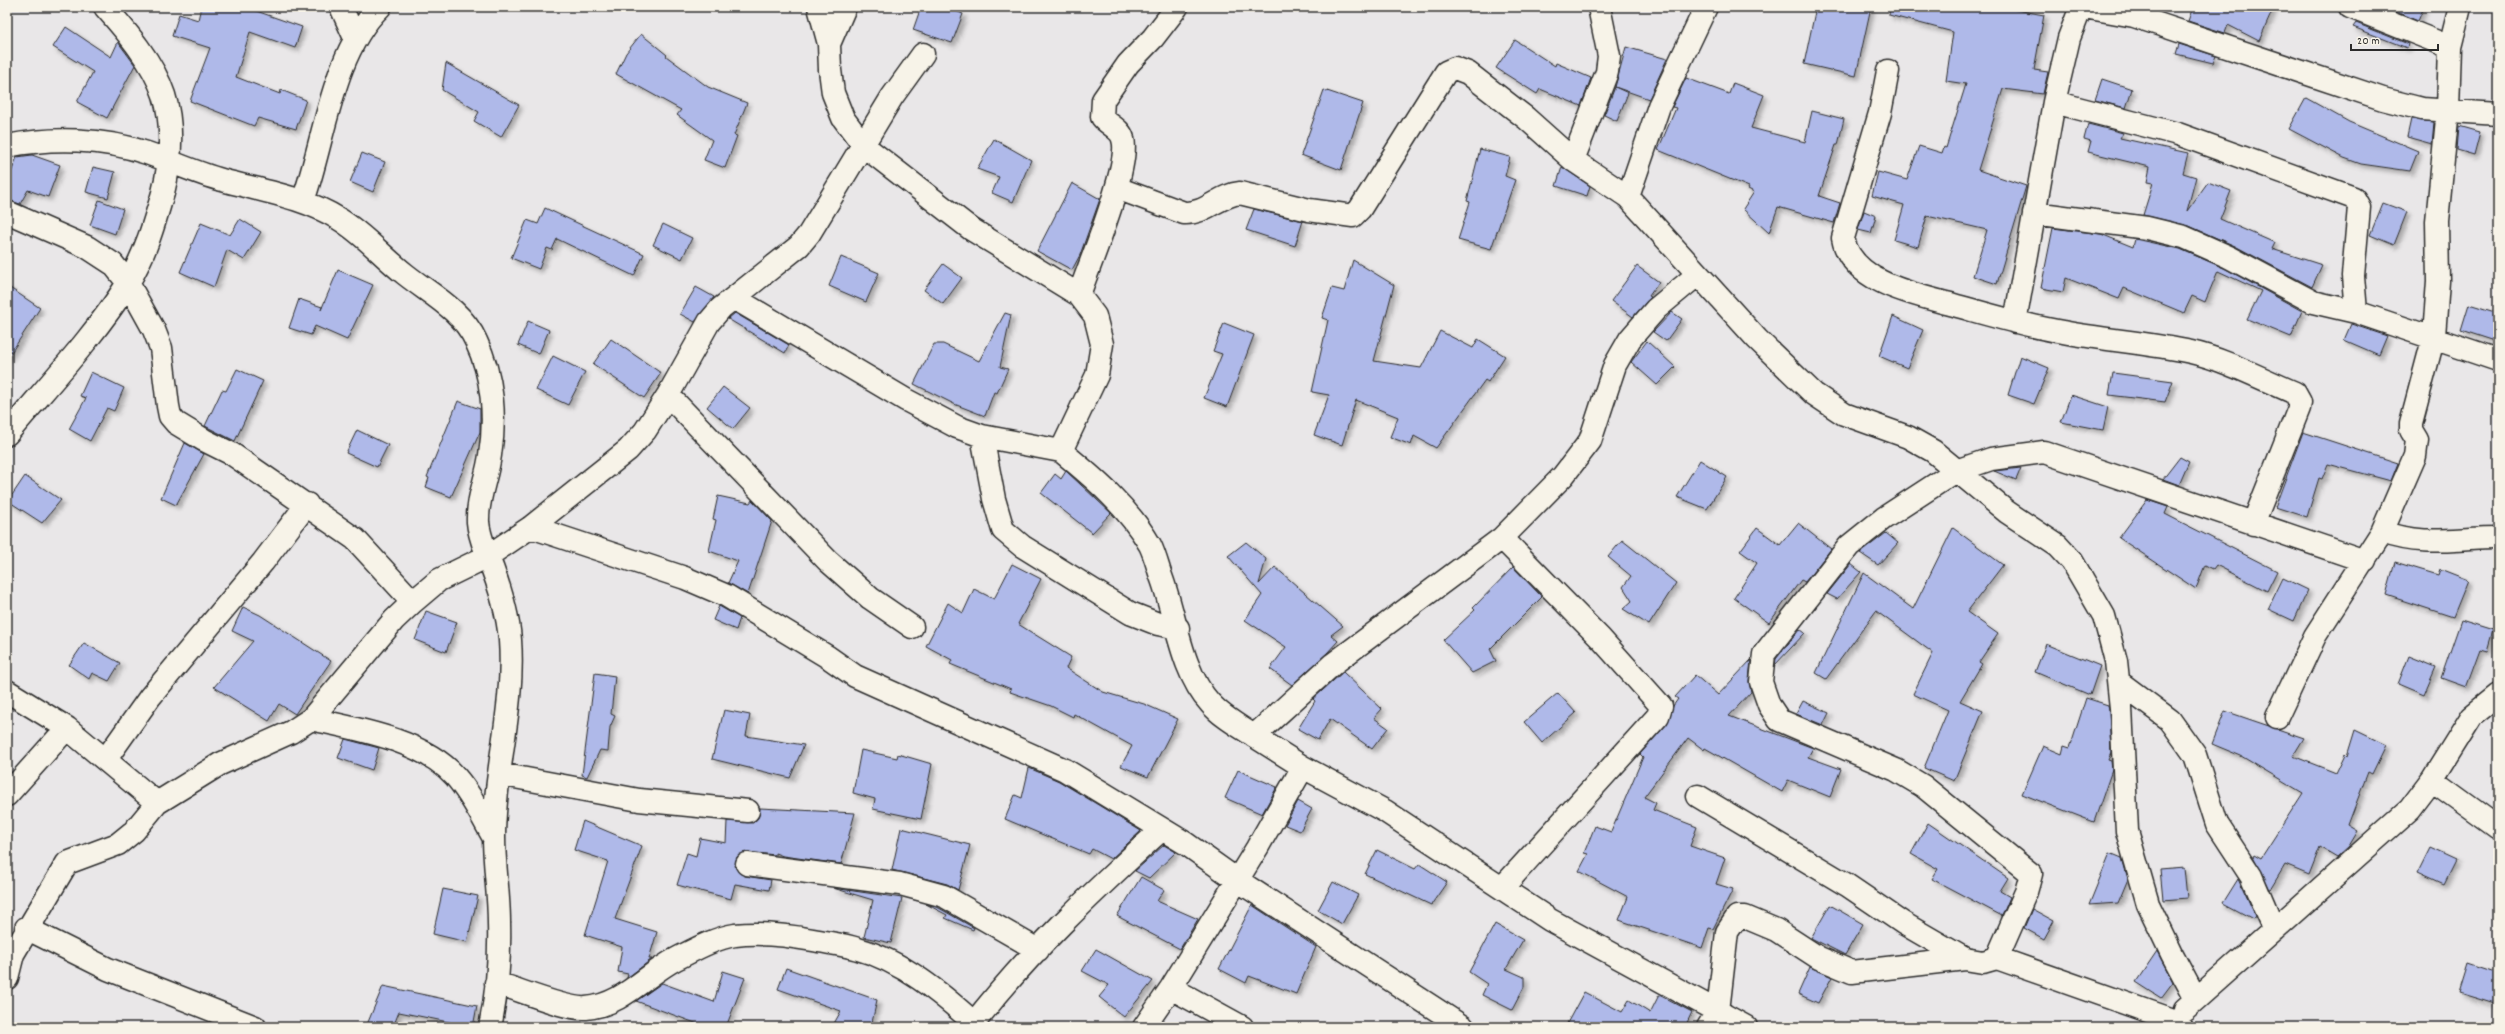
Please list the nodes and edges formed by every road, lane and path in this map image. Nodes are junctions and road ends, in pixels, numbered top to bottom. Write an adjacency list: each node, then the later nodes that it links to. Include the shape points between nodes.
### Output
1 (105, 7): 24 (street, via 144,56 164,94 170,129)
2 (341, 7): 13 (street)
3 (380, 7): 13 (street)
4 (819, 7): 14 (street)
5 (845, 7): 14 (street)
6 (1177, 7): 25 (street, via 1153,38 1128,64 1103,100 1102,117 1123,139)
7 (1599, 7): 23 (street, via 1609,56 1607,72)
8 (1706, 7): 26 (street, via 1659,106)
9 (2081, 7): 18 (street, via 2069,38)
10 (2084, 7): 19 (street, via 2134,16 2382,99 2422,109)
11 (2350, 7): 15 (street)
12 (2460, 7): 15 (street)
13 (355, 38): 27 (street, via 333,95 315,166)
14 (829, 44): 22 (street, via 833,92 843,118)
15 (2450, 47): 19 (street)
16 (923, 54): 22 (street, via 892,97)
17 (1888, 71): 35 (street, via 1880,113 1843,238 1845,247 1857,265 1899,290)
18 (2054, 102): 29 (street); 34 (street, via 2178,134 2354,198 2359,207 2353,276)
19 (2448, 109): 20 (street); 36 (street, via 2437,221 2438,281)
20 (2498, 114)
21 (7, 146): 24 (street, via 25,142 73,140 118,145 146,152)
22 (864, 146): 32 (street, via 971,229); 33 (street, via 799,246)
23 (1573, 160): 25 (street, via 1526,118 1468,73 1455,68 1446,72 1354,216 1310,210 1240,193 1228,194 1209,207 1192,214); 26 (street)
24 (170, 162): 27 (street, via 193,171); 31 (street, via 148,244)
25 (1117, 188): 32 (street)
26 (1628, 197): 30 (street)
27 (303, 201): 49 (street, via 338,218 364,236 404,273 449,307 476,340 494,414 490,457 481,488 478,523)
28 (7, 212): 31 (street, via 87,247 113,264)
29 (2034, 213): 34 (street, via 2148,228 2184,237 2229,257 2312,302); 35 (street)
30 (1697, 275): 42 (street, via 1757,339 1814,394 1844,414 1908,437 1933,451); 47 (street, via 1656,309 1630,339 1615,365 1590,441 1563,476)
31 (128, 283): 39 (street, via 86,340); 43 (street, via 147,314 158,342 170,416 176,423 232,454)
32 (1079, 295): 41 (street, via 1096,316 1102,344 1101,359 1097,375)
33 (734, 298): 38 (street, via 709,322); 40 (street, via 906,400 957,427)
34 (2356, 312): 36 (street)
35 (2015, 322): 44 (street, via 2191,352 2295,393 2300,402 2299,408)
36 (2434, 336): 37 (street); 46 (street, via 2411,423 2411,430 2417,440 2415,456)
37 (2498, 360)
38 (668, 395): 45 (street, via 645,431 628,450); 52 (street, via 828,561 870,598)
39 (7, 434)
40 (982, 436): 41 (street); 53 (street, via 994,499 1004,530 1022,546 1130,613 1158,624)
41 (1060, 450): 53 (street, via 1096,479 1124,510 1150,546)
42 (1956, 471): 44 (street, via 1991,459 2044,452 2161,490); 54 (street, via 2007,512 2045,537 2072,561 2104,616); 79 (street, via 1884,518 1850,546 1764,654 1761,682 1769,705 1779,720 1896,770 1923,786 2031,874 2026,892)
43 (307, 504): 51 (street, via 355,539); 61 (street, via 168,674)
44 (2253, 524): 50 (street)
45 (531, 527): 49 (street); 70 (street, via 685,578 727,596 855,676 1064,770)
46 (2382, 532): 48 (street, via 2420,542); 50 (street)
47 (1502, 538): 60 (street, via 1333,664); 74 (street, via 1601,639 1661,706 1658,716)
48 (2498, 538)
49 (488, 556): 51 (street, via 439,580); 63 (street, via 502,600 510,639 509,702)
50 (2364, 561): 57 (street, via 2347,583 2315,636)
51 (413, 602): 58 (street, via 394,620)
52 (912, 627)
53 (1178, 628): 60 (street, via 1190,671 1199,689 1210,704 1234,724)
54 (2119, 682): 76 (street, via 2170,720 2192,750 2217,824 2251,876); 84 (street, via 2128,831 2148,904)
55 (7, 691): 59 (street)
56 (2498, 695): 64 (street, via 2472,716)
57 (2277, 717)
58 (311, 719): 67 (street, via 291,732 220,764); 71 (street, via 362,730 432,756 454,775)
59 (67, 728): 61 (street); 65 (street)
60 (1254, 736): 62 (street)
61 (106, 759): 67 (street)
62 (1303, 767): 73 (street); 74 (street, via 1385,811)
63 (499, 774): 68 (street, via 639,800); 71 (street)
64 (2432, 780): 69 (street); 76 (street, via 2410,809)
65 (7, 795)
66 (1698, 796): 80 (street)
67 (157, 803): 75 (street, via 126,839 94,854 66,863)
68 (748, 811)
69 (2498, 828)
70 (1162, 829): 73 (street); 77 (street, via 1094,891)
71 (494, 838): 82 (street, via 500,921)
72 (747, 864): 77 (street, via 900,884 930,892 961,904)
73 (1237, 880): 83 (street); 92 (street)
74 (1502, 888): 85 (street)
75 (26, 928): 78 (street); 88 (street, via 108,969)
76 (2274, 930): 84 (street)
77 (1038, 950): 86 (street)
78 (10, 955): 81 (street)
79 (1997, 958): 80 (street, via 1983,962); 87 (street)
80 (1965, 959): 85 (street, via 1852,972 1819,958 1776,930 1745,917 1737,917 1727,932)
81 (7, 978)
82 (496, 983): 86 (street, via 560,1003 584,1008 598,1006 611,1002 670,962 701,947 733,935 785,934 858,949 900,967 937,992); 89 (street)
83 (1171, 988): 90 (street); 91 (street)
84 (2196, 999): 87 (street)
85 (1713, 1019): 93 (street)
86 (973, 1025)
87 (2173, 1025)
88 (255, 1027)
89 (490, 1027)
90 (1144, 1027)
91 (1242, 1027)
92 (1463, 1027)
93 (1746, 1027)

